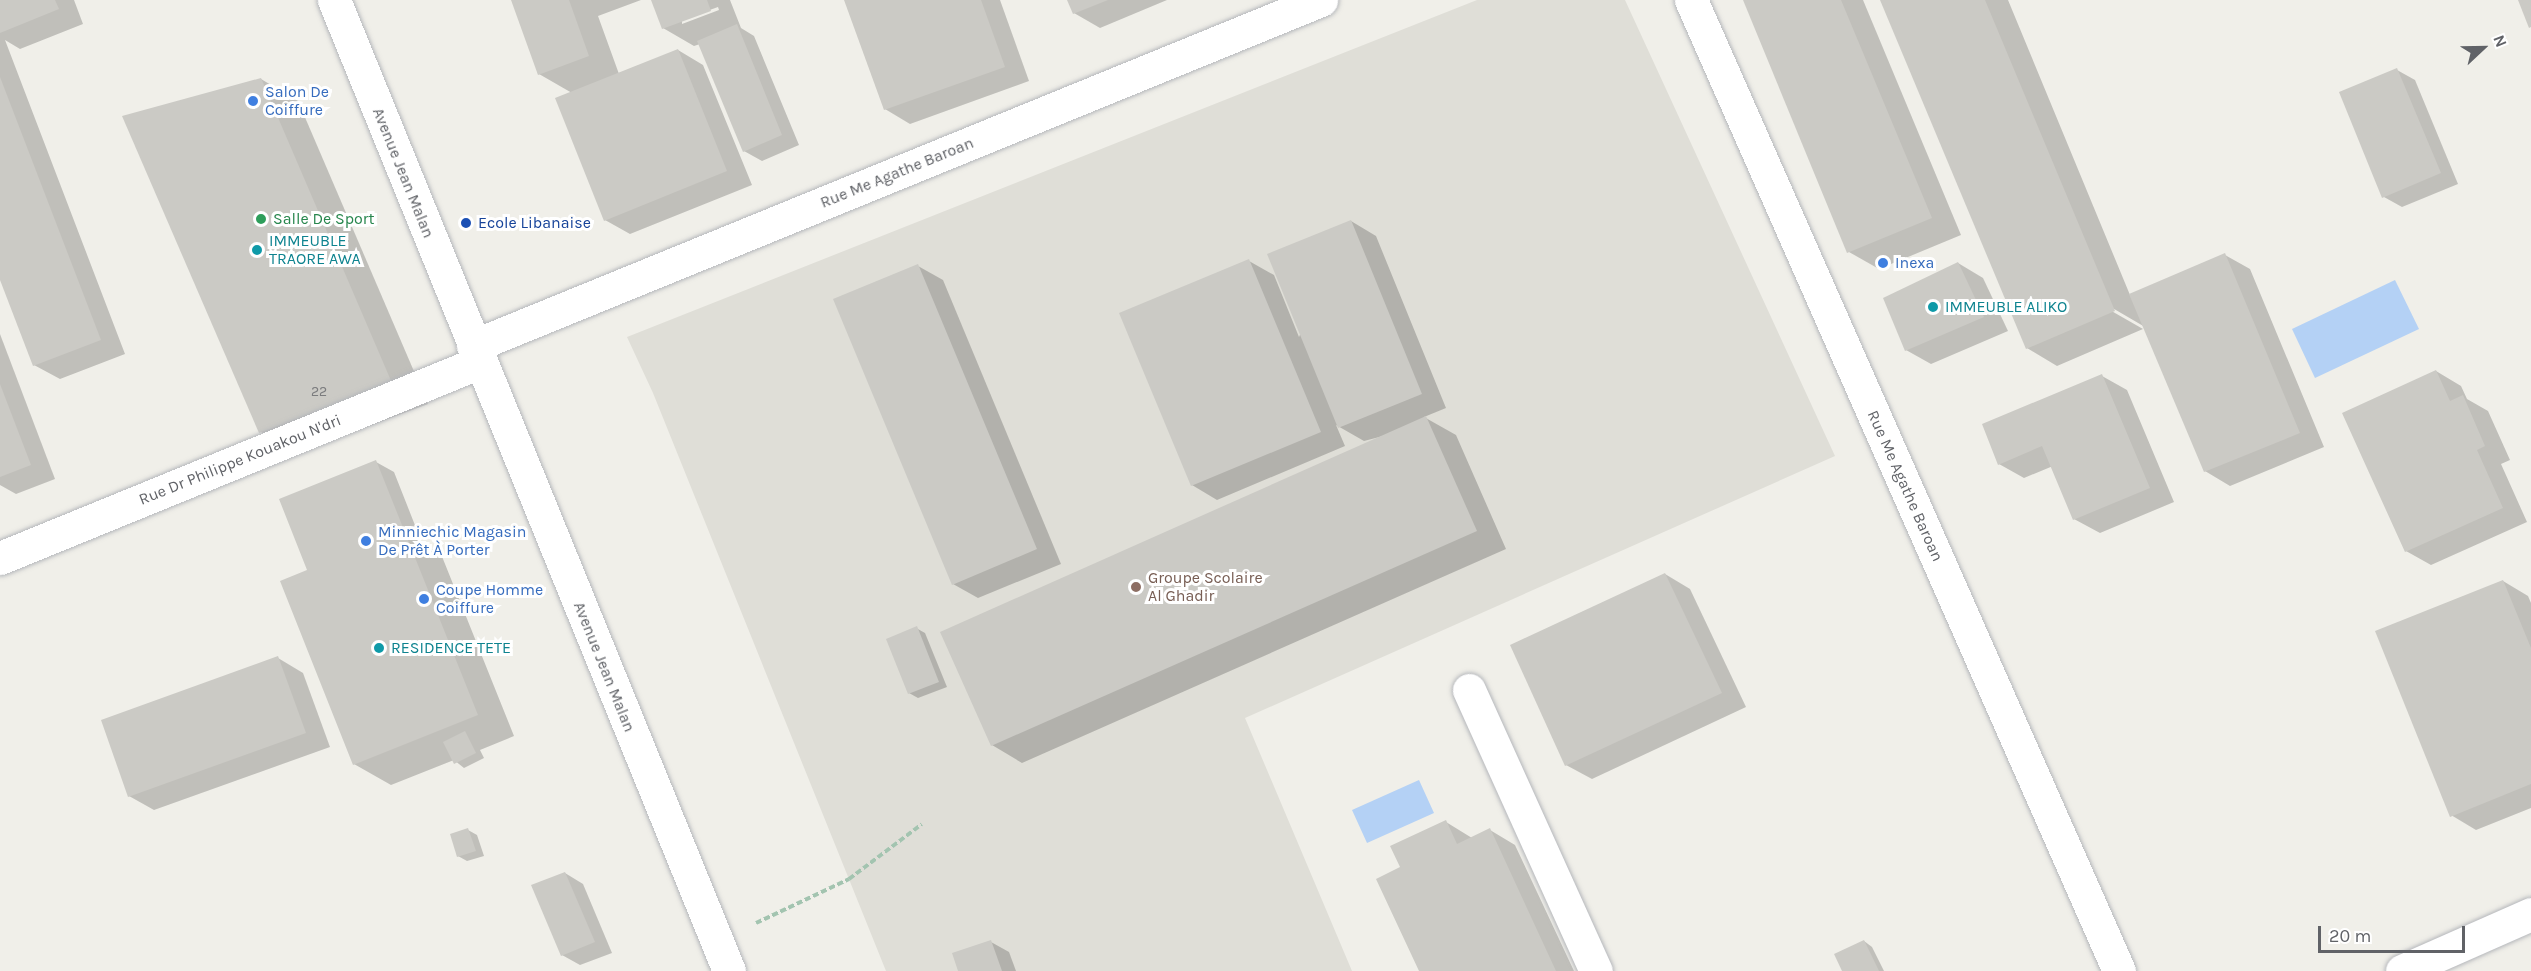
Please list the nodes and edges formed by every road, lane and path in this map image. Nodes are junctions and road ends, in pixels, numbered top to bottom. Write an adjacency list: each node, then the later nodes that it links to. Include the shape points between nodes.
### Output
1 (333, 0): 4 (street, Avenue Jean Malan)
2 (1321, 0): 4 (street, Rue Me Agathe Baroan)
3 (1691, 0): 12 (street, Rue Me Agathe Baroan)
4 (477, 354): 5 (street, Rue Dr Philippe Kouakou N'dri); 10 (street, Avenue Jean Malan)
5 (0, 558)
6 (1469, 690): 11 (street)
7 (922, 824): 8 (path, via 849,879)
8 (793, 906)
9 (2531, 914): 13 (street)
10 (729, 971)
11 (1596, 971)
12 (2119, 971)
13 (2402, 971)

